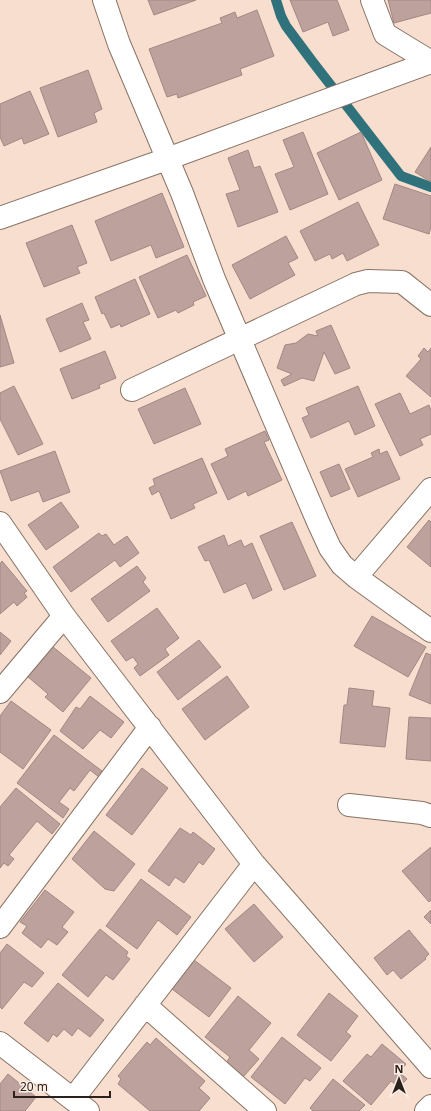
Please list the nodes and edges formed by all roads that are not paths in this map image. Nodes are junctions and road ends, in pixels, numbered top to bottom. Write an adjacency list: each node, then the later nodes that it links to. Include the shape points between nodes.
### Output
1 (104, 0): 4 (street, via 118,44)
2 (372, 0): 3 (street, via 384,34)
3 (431, 62): 4 (street)
4 (167, 159): 5 (street); 7 (street)
5 (0, 218)
6 (431, 305): 7 (street, via 402,282 368,280)
7 (240, 340): 8 (street); 11 (street, via 327,541 342,565)
8 (132, 390)
9 (431, 489): 11 (street)
10 (0, 523): 12 (street)
11 (356, 577): 13 (street)
12 (64, 616): 14 (street); 15 (street)
13 (431, 631)
14 (0, 692)
15 (150, 727): 18 (street); 19 (street)
16 (348, 805): 17 (street)
17 (431, 816)
18 (254, 864): 20 (street); 22 (street)
19 (0, 927)
20 (145, 1005): 23 (street); 25 (street)
21 (0, 1043): 23 (street)
22 (431, 1067)
23 (80, 1105)
24 (431, 1106): 26 (street)
25 (265, 1111)
26 (426, 1111)

